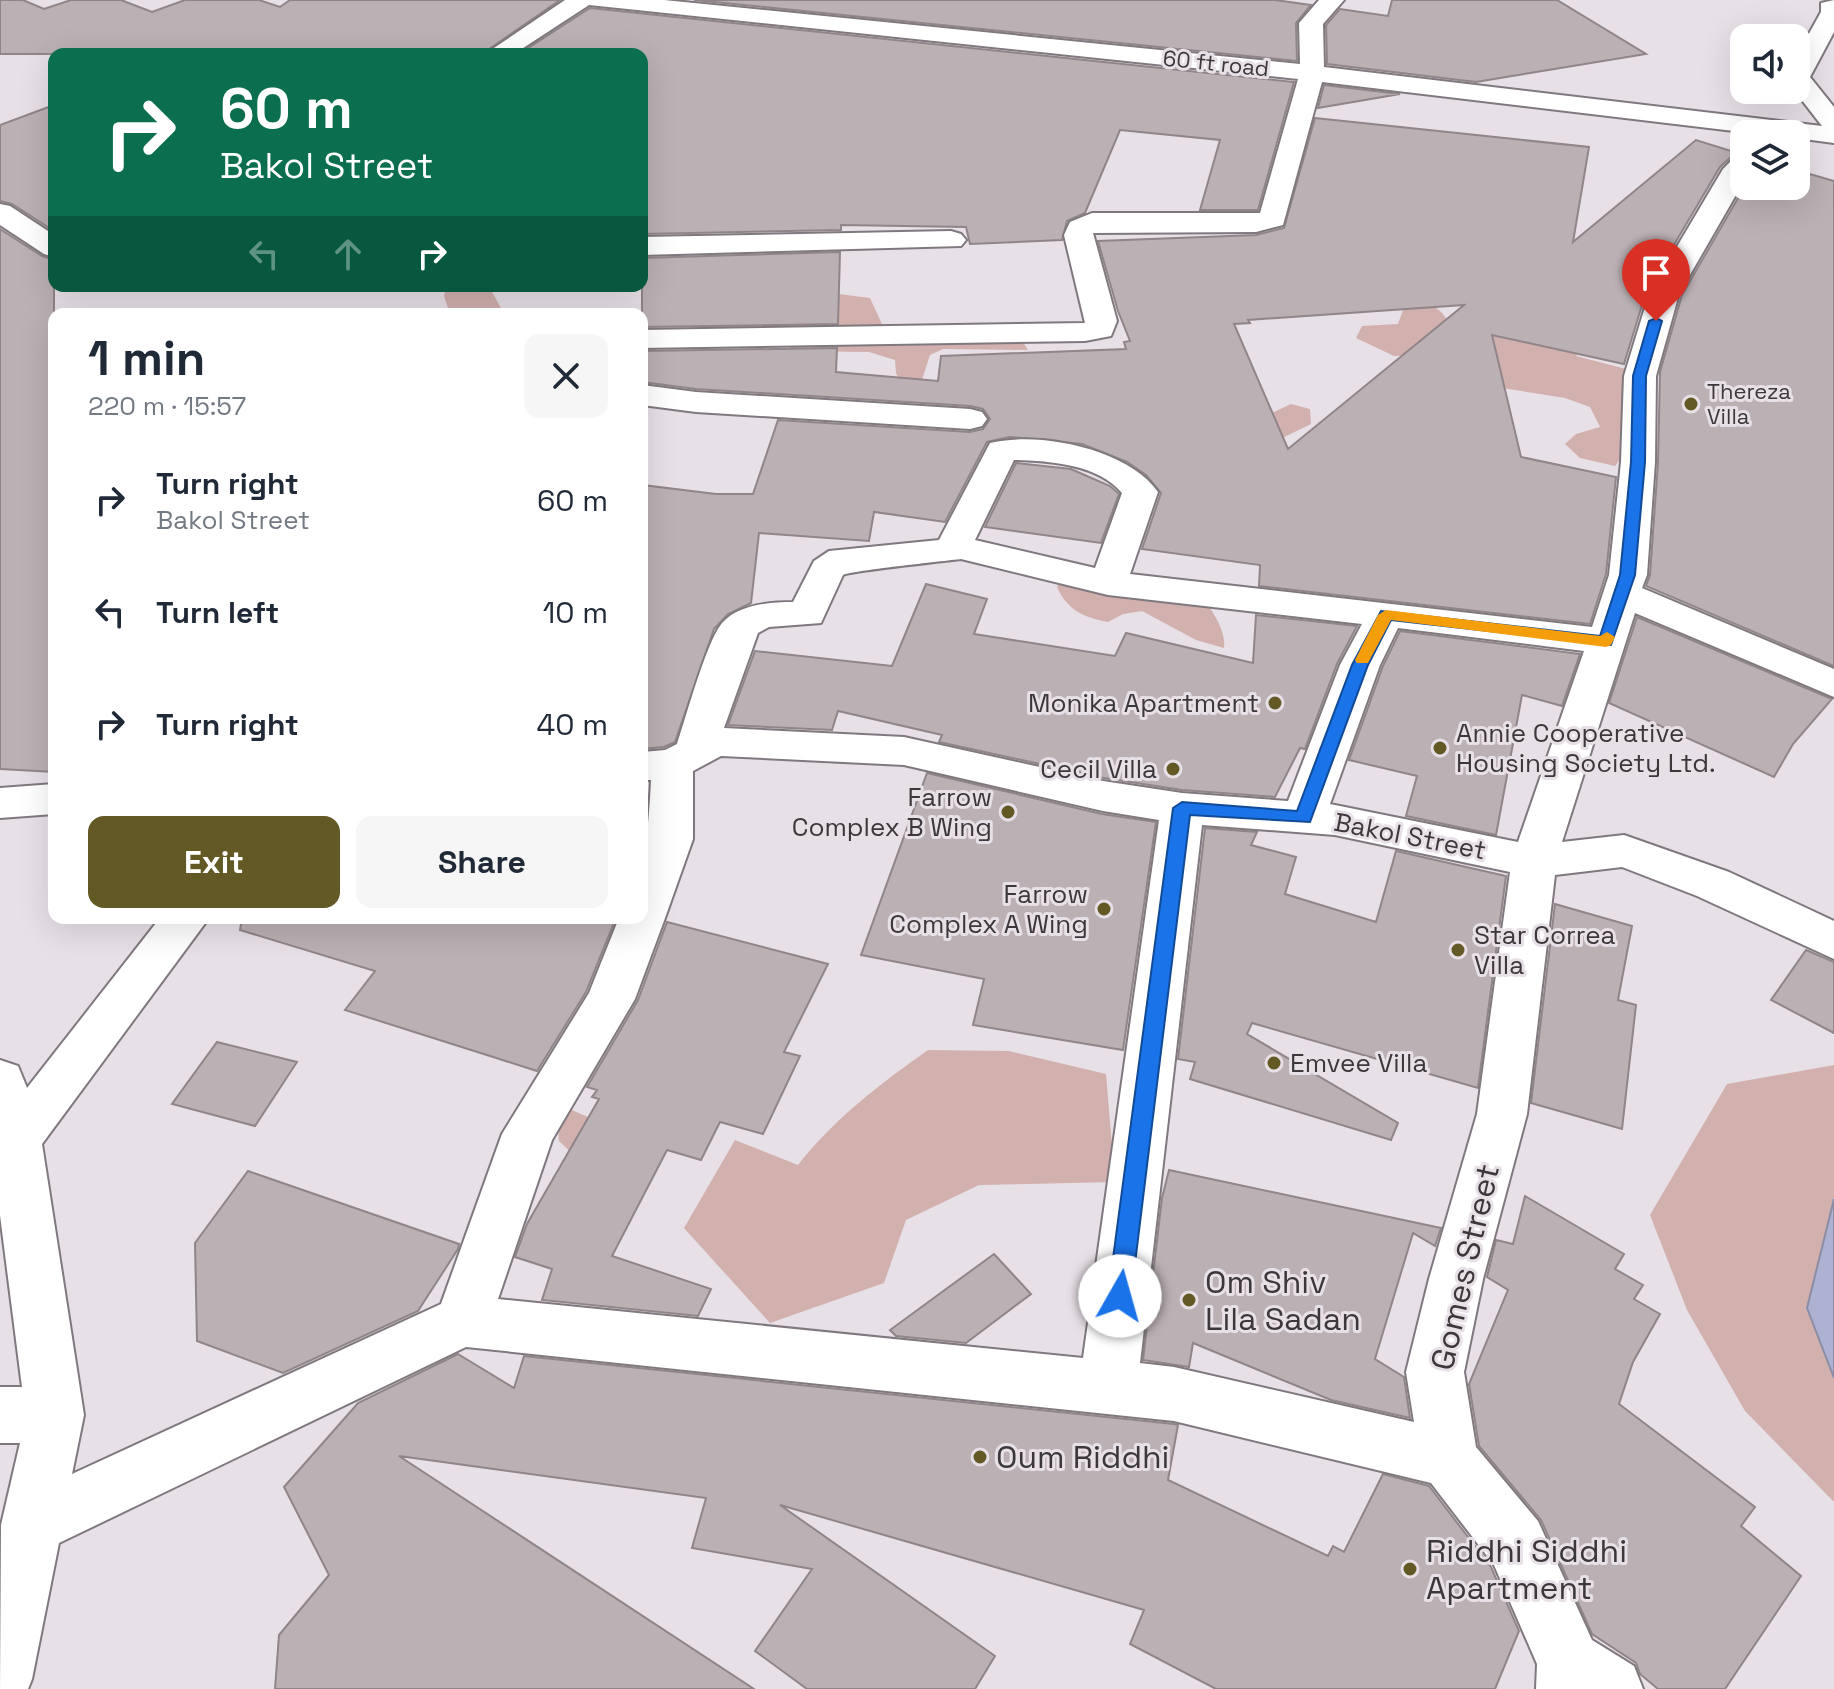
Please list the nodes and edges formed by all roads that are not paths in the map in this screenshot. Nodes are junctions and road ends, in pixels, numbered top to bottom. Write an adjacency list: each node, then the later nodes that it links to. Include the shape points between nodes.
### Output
1 (581, 0): 5 (street)
2 (596, 0): 6 (street, 60 ft road)
3 (1332, 0): 6 (street, via 1311,23)
4 (1833, 3): 7 (street, via 1797,77)
5 (506, 48)
6 (1312, 73): 8 (street, 60 ft road); 16 (street, via 1273,219 1092,222 1080,228 1100,329)
7 (1834, 124)
8 (1730, 125)
9 (1810, 133): 10 (street, 60 ft road)
10 (1834, 135)
11 (1730, 181): 21 (street, Gomes Street, via 1664,294 1640,376 1638,462 1628,575)
12 (0, 212): 14 (street)
13 (951, 240): 15 (street)
14 (48, 244)
15 (648, 246)
16 (648, 339)
17 (648, 396): 18 (street)
18 (970, 419)
19 (961, 548): 20 (street); 20 (street, via 957,540 1002,450 1025,449 1101,464 1135,483 1140,492); 25 (street, via 867,561 842,559 827,569 807,615 769,614 746,621 736,631)
20 (1108, 583): 22 (street)
21 (1621, 593): 23 (street, Gomes Street); 24 (street)
22 (1386, 615): 23 (street); 29 (street, via 1360,665)
23 (1606, 641): 30 (street, Gomes Street)
24 (1834, 684)
25 (670, 761): 28 (street, Bakol Street, via 715,742 904,751 1103,796); 31 (street, via 671,839)
26 (48, 799): 27 (street)
27 (0, 803)
28 (1182, 808): 29 (street, Bakol Street); 38 (street)
29 (1303, 818): 30 (street, Bakol Street)
30 (1534, 861): 34 (street, Bakol Street, via 1624,851 1713,884); 40 (street, Gomes Street, via 1502,1114 1435,1372)
31 (648, 902)
32 (181, 924): 36 (street)
33 (640, 924): 37 (street, via 611,999 528,1134)
34 (1834, 941)
35 (0, 1080): 36 (street)
36 (16, 1140): 39 (street)
37 (463, 1321): 38 (street); 41 (street)
38 (1108, 1388): 40 (street, via 1174,1394)
39 (27, 1415): 41 (street)
40 (1449, 1459): 43 (street, Gomes Street, via 1516,1543)
41 (31, 1525): 42 (street)
42 (0, 1679)
43 (1583, 1680)

